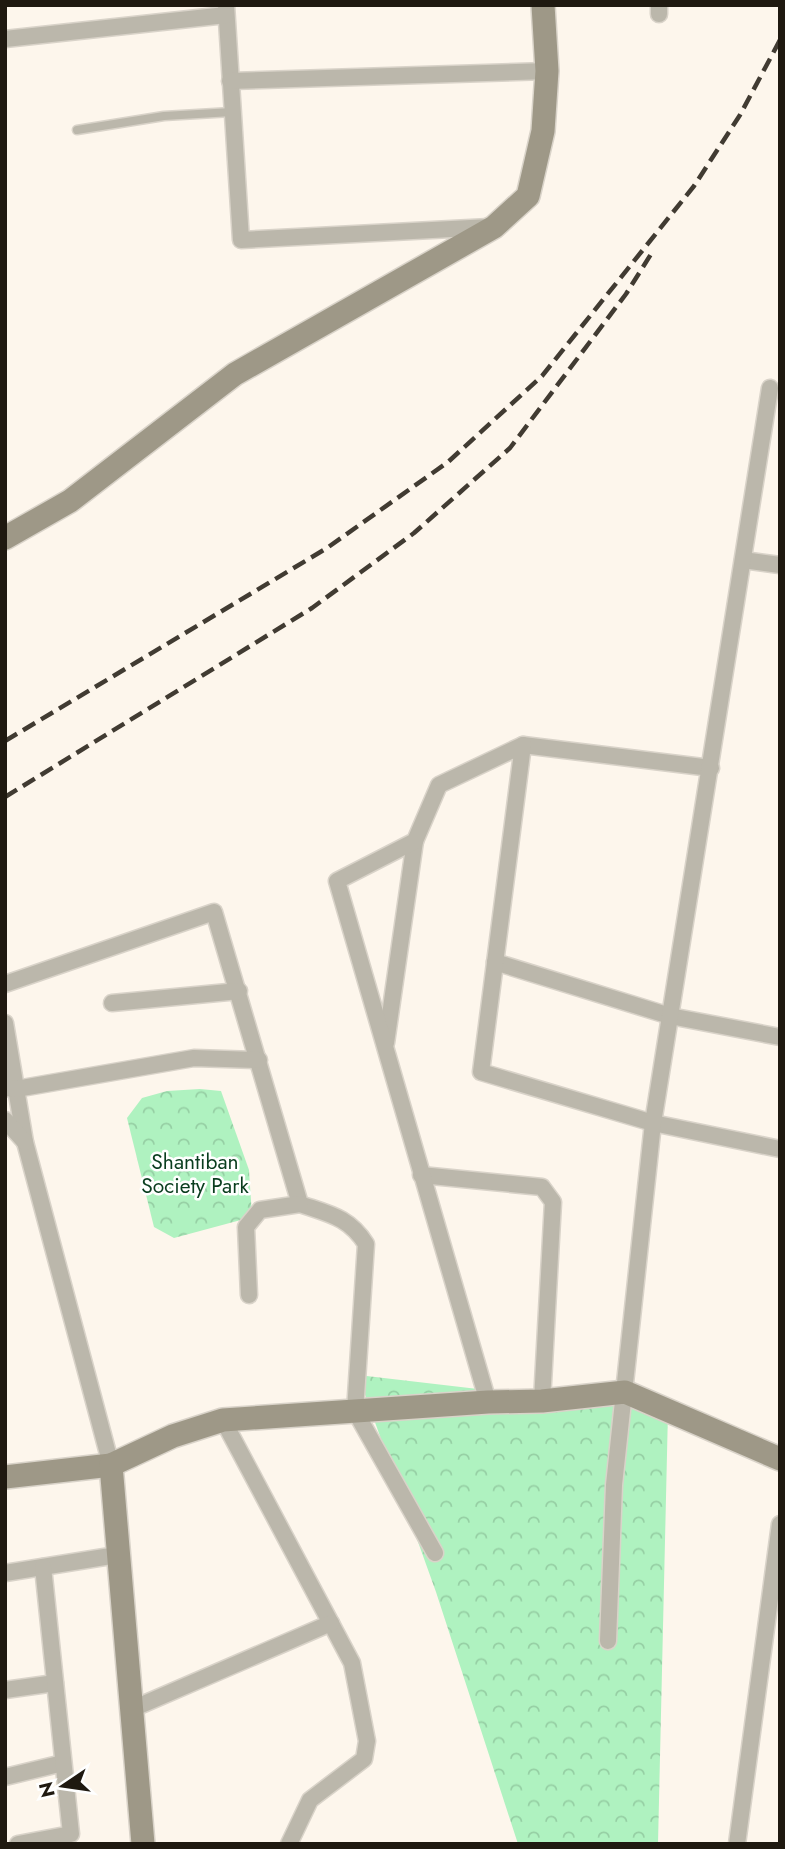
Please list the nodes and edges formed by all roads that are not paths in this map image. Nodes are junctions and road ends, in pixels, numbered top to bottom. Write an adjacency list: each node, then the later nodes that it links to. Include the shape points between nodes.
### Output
1 (543, 5): 4 (main road)
2 (226, 10): 3 (street); 5 (street)
3 (5, 39)
4 (547, 71): 5 (street); 8 (main road, via 543,131 528,196)
5 (230, 81): 6 (street)
6 (232, 112): 7 (lane, via 163,116); 8 (street, via 241,240)
7 (77, 130)
8 (494, 227): 10 (main road, via 235,374 70,501)
9 (770, 388): 11 (street)
10 (5, 538)
11 (743, 560): 12 (street); 14 (street)
12 (780, 565)
13 (523, 745): 14 (street); 15 (street, via 439,785); 16 (street)
14 (711, 768): 20 (street)
15 (415, 841): 23 (street); 23 (street, via 337,881)
16 (495, 962): 20 (street); 27 (street, via 481,1072)
17 (5, 984): 18 (street, via 214,912)
18 (239, 991): 19 (street); 24 (street)
19 (112, 1003)
20 (670, 1016): 22 (street); 27 (street)
21 (5, 1023): 25 (street)
22 (780, 1037)
23 (385, 1050): 30 (street)
24 (259, 1060): 25 (street, via 194,1058); 31 (street)
25 (11, 1089): 28 (street)
26 (5, 1120): 28 (street)
27 (653, 1123): 29 (street); 33 (street)
28 (25, 1142): 39 (street)
29 (780, 1149)
30 (421, 1175): 34 (street, via 542,1187 553,1202); 35 (street)
31 (300, 1204): 32 (street, via 260,1210 246,1227); 36 (street, via 356,1228 366,1244)
32 (249, 1295)
33 (625, 1392): 34 (main road); 38 (main road); 47 (street, via 614,1485)
34 (542, 1401): 35 (main road)
35 (488, 1402): 36 (main road)
36 (355, 1411): 37 (main road); 42 (street)
37 (223, 1420): 39 (main road, via 173,1436); 46 (street)
38 (780, 1459)
39 (111, 1465): 40 (main road); 43 (main road)
40 (5, 1476)
41 (780, 1524): 56 (street)
42 (435, 1553)
43 (117, 1555): 44 (street); 50 (main road)
44 (43, 1567): 45 (street); 48 (street)
45 (5, 1573)
46 (331, 1623): 50 (street); 55 (street, via 352,1663 367,1741 364,1759 310,1800)
47 (608, 1641)
48 (55, 1683): 49 (street); 51 (street)
49 (5, 1690)
50 (132, 1709): 54 (main road)
51 (63, 1763): 52 (street); 53 (street, via 71,1834)
52 (5, 1777)
53 (18, 1844)
54 (143, 1844)
55 (289, 1844)
56 (737, 1844)

